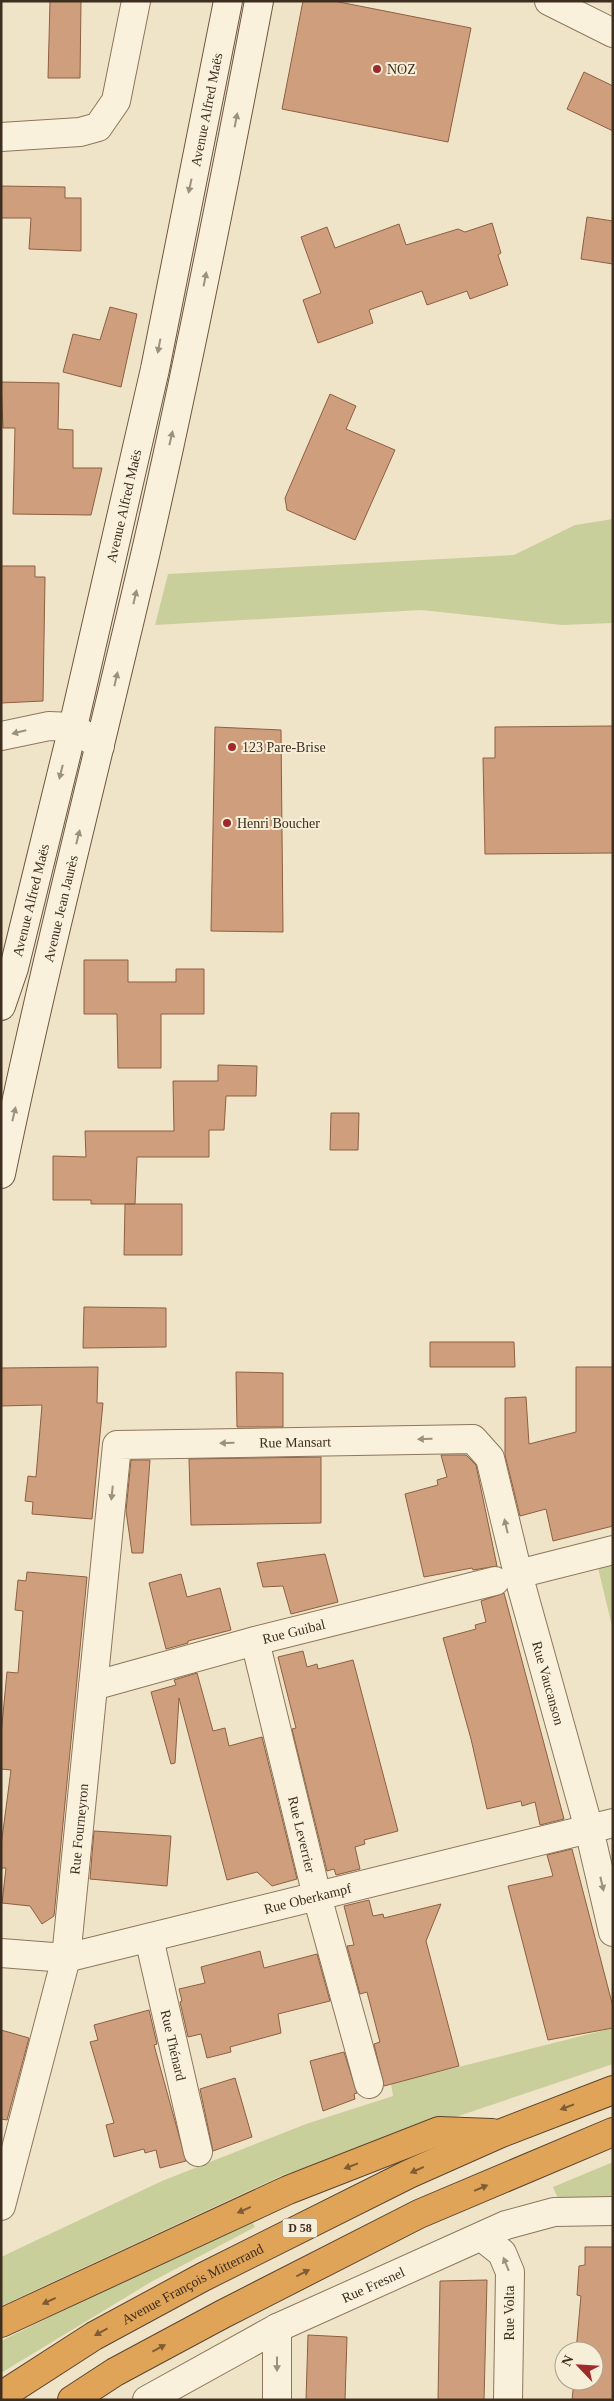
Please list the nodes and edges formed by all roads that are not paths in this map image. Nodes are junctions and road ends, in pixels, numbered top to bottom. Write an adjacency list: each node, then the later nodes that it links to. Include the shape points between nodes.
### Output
1 (136, 1): 6 (street, via 116,101 98,127 80,132)
2 (228, 1): 7 (street, Avenue Alfred Maës, one-way to 7, via 155,369)
3 (259, 1): 9 (street, Avenue Jean Jaurès, one-way to 3, via 190,356)
4 (549, 1): 5 (street)
5 (613, 33)
6 (1, 137)
7 (73, 727): 8 (street, one-way to 8, via 49,726); 9 (street); 10 (street, Avenue Alfred Maës, one-way to 10, via 14,968)
8 (1, 736)
9 (100, 746): 11 (street, Avenue Jean Jaurès, one-way to 9)
10 (1, 1006)
11 (2, 1166)
12 (473, 1438): 13 (street, Rue Mansart, one-way to 13); 15 (street, Rue Vaucanson, one-way to 12, via 490,1458)
13 (117, 1445): 17 (street, Rue Fourneyron, one-way to 17)
14 (613, 1550): 15 (street, Rue Guibal)
15 (506, 1577): 16 (street, Rue Guibal); 18 (street, Rue Vaucanson)
16 (255, 1641): 17 (street, Rue Guibal); 19 (street, Rue Leverrier)
17 (94, 1682): 23 (street, Rue Fourneyron)
18 (597, 1829): 19 (street, Rue Oberkampf); 20 (street, Rue Vaucanson, one-way to 20)
19 (317, 1896): 21 (street, Rue Oberkampf); 24 (street, Rue Leverrier)
20 (613, 1932)
21 (149, 1938): 23 (street, Rue Oberkampf); 28 (street, Rue Thénard)
22 (1, 1953): 23 (street, Rue Oberkampf)
23 (66, 1958): 29 (street, Rue Fourneyron)
24 (369, 2084)
25 (613, 2090): 27 (highway, Avenue François Mitterrand / D 58, one-way to 27)
26 (613, 2132): 35 (highway, one-way to 26, via 115,2372 223,2314 419,2214)
27 (499, 2134): 32 (highway, one-way to 32, via 439,2131 288,2190); 34 (highway, Avenue François Mitterrand / D 58, one-way to 34, via 409,2174 203,2277 94,2336)
28 (198, 2152)
29 (1, 2206)
30 (613, 2211): 31 (street, Rue Fresnel, via 554,2212 506,2225)
31 (482, 2237): 33 (street, Rue Fresnel); 38 (street, Rue Volta, one-way to 31, via 510,2272 502,2253)
32 (1, 2323)
33 (277, 2328): 36 (street, Rue Fresnel); 37 (street, one-way to 37)
34 (1, 2396)
35 (72, 2400)
36 (147, 2400)
37 (277, 2400)
38 (508, 2400)

